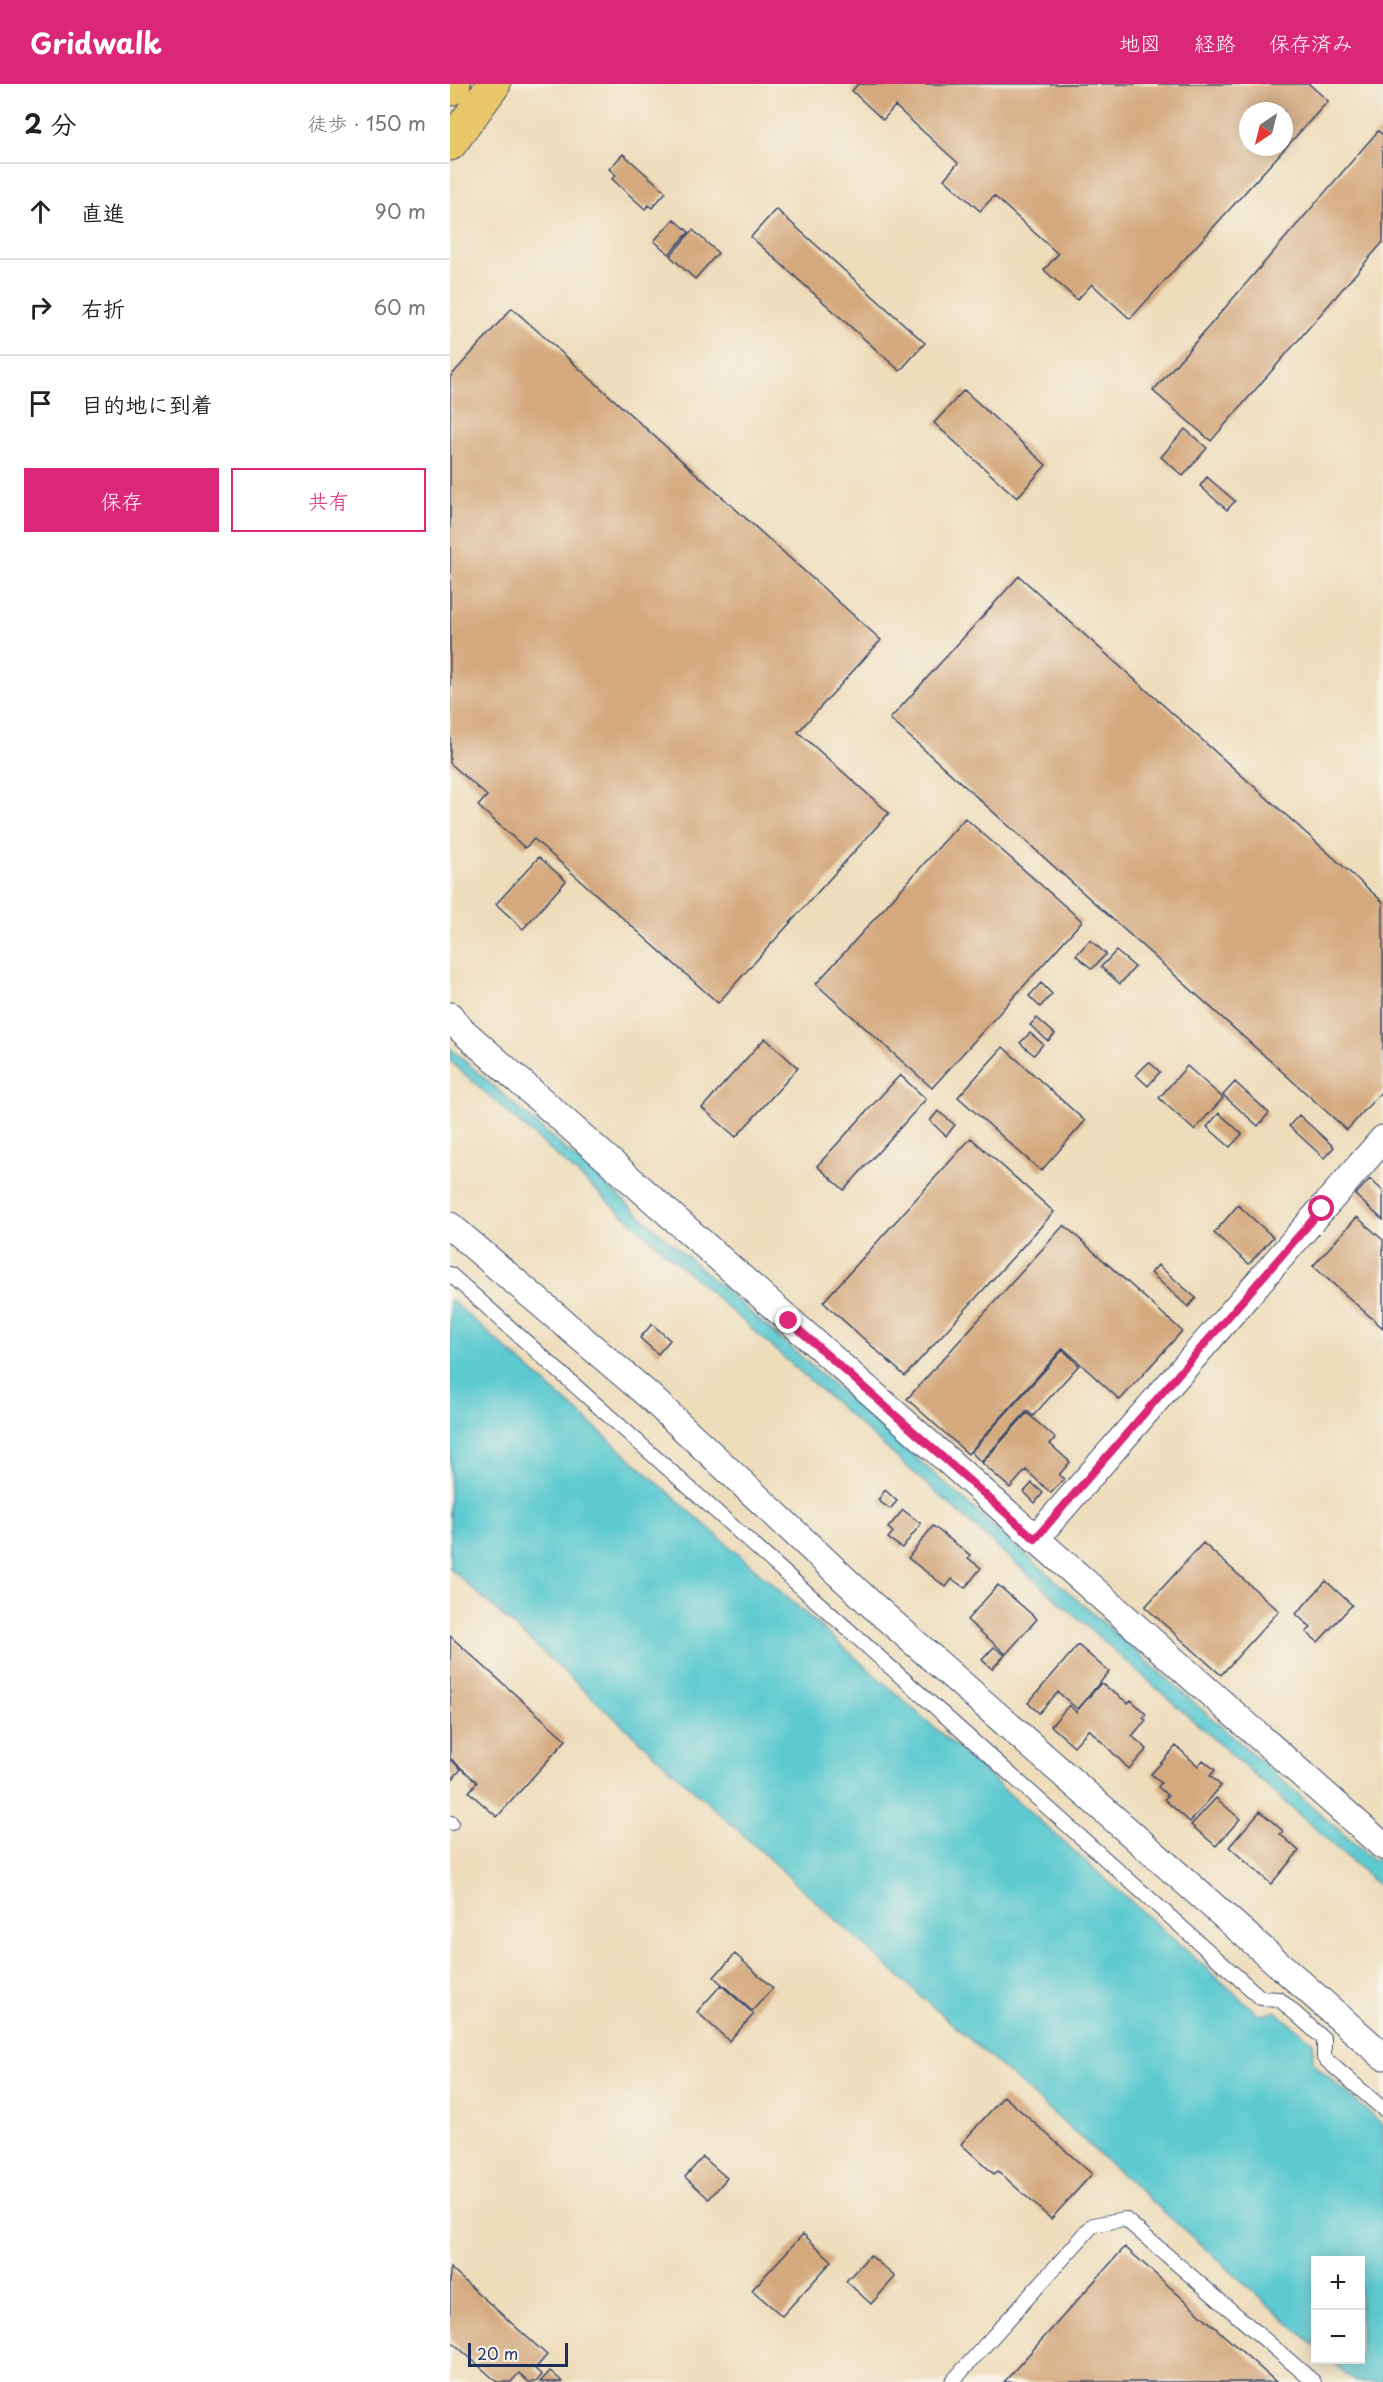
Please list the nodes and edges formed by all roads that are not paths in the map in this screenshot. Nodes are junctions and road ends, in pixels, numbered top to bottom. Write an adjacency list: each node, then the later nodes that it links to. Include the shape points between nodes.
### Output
1 (453, 84): 3 (highway)
2 (494, 84): 4 (highway)
3 (450, 89)
4 (450, 144)
5 (450, 1016): 9 (street)
6 (1383, 1139): 9 (street)
7 (450, 1226): 11 (street, via 648,1395 872,1605)
8 (450, 1274): 12 (lane, via 1261,1998 1279,1999 1324,2039 1324,2058)
9 (1035, 1539): 10 (street)
10 (1383, 1846)
11 (1383, 2056)
12 (1383, 2109)
13 (952, 2382): 14 (lane, via 1093,2225 1125,2219)
14 (1314, 2382)

